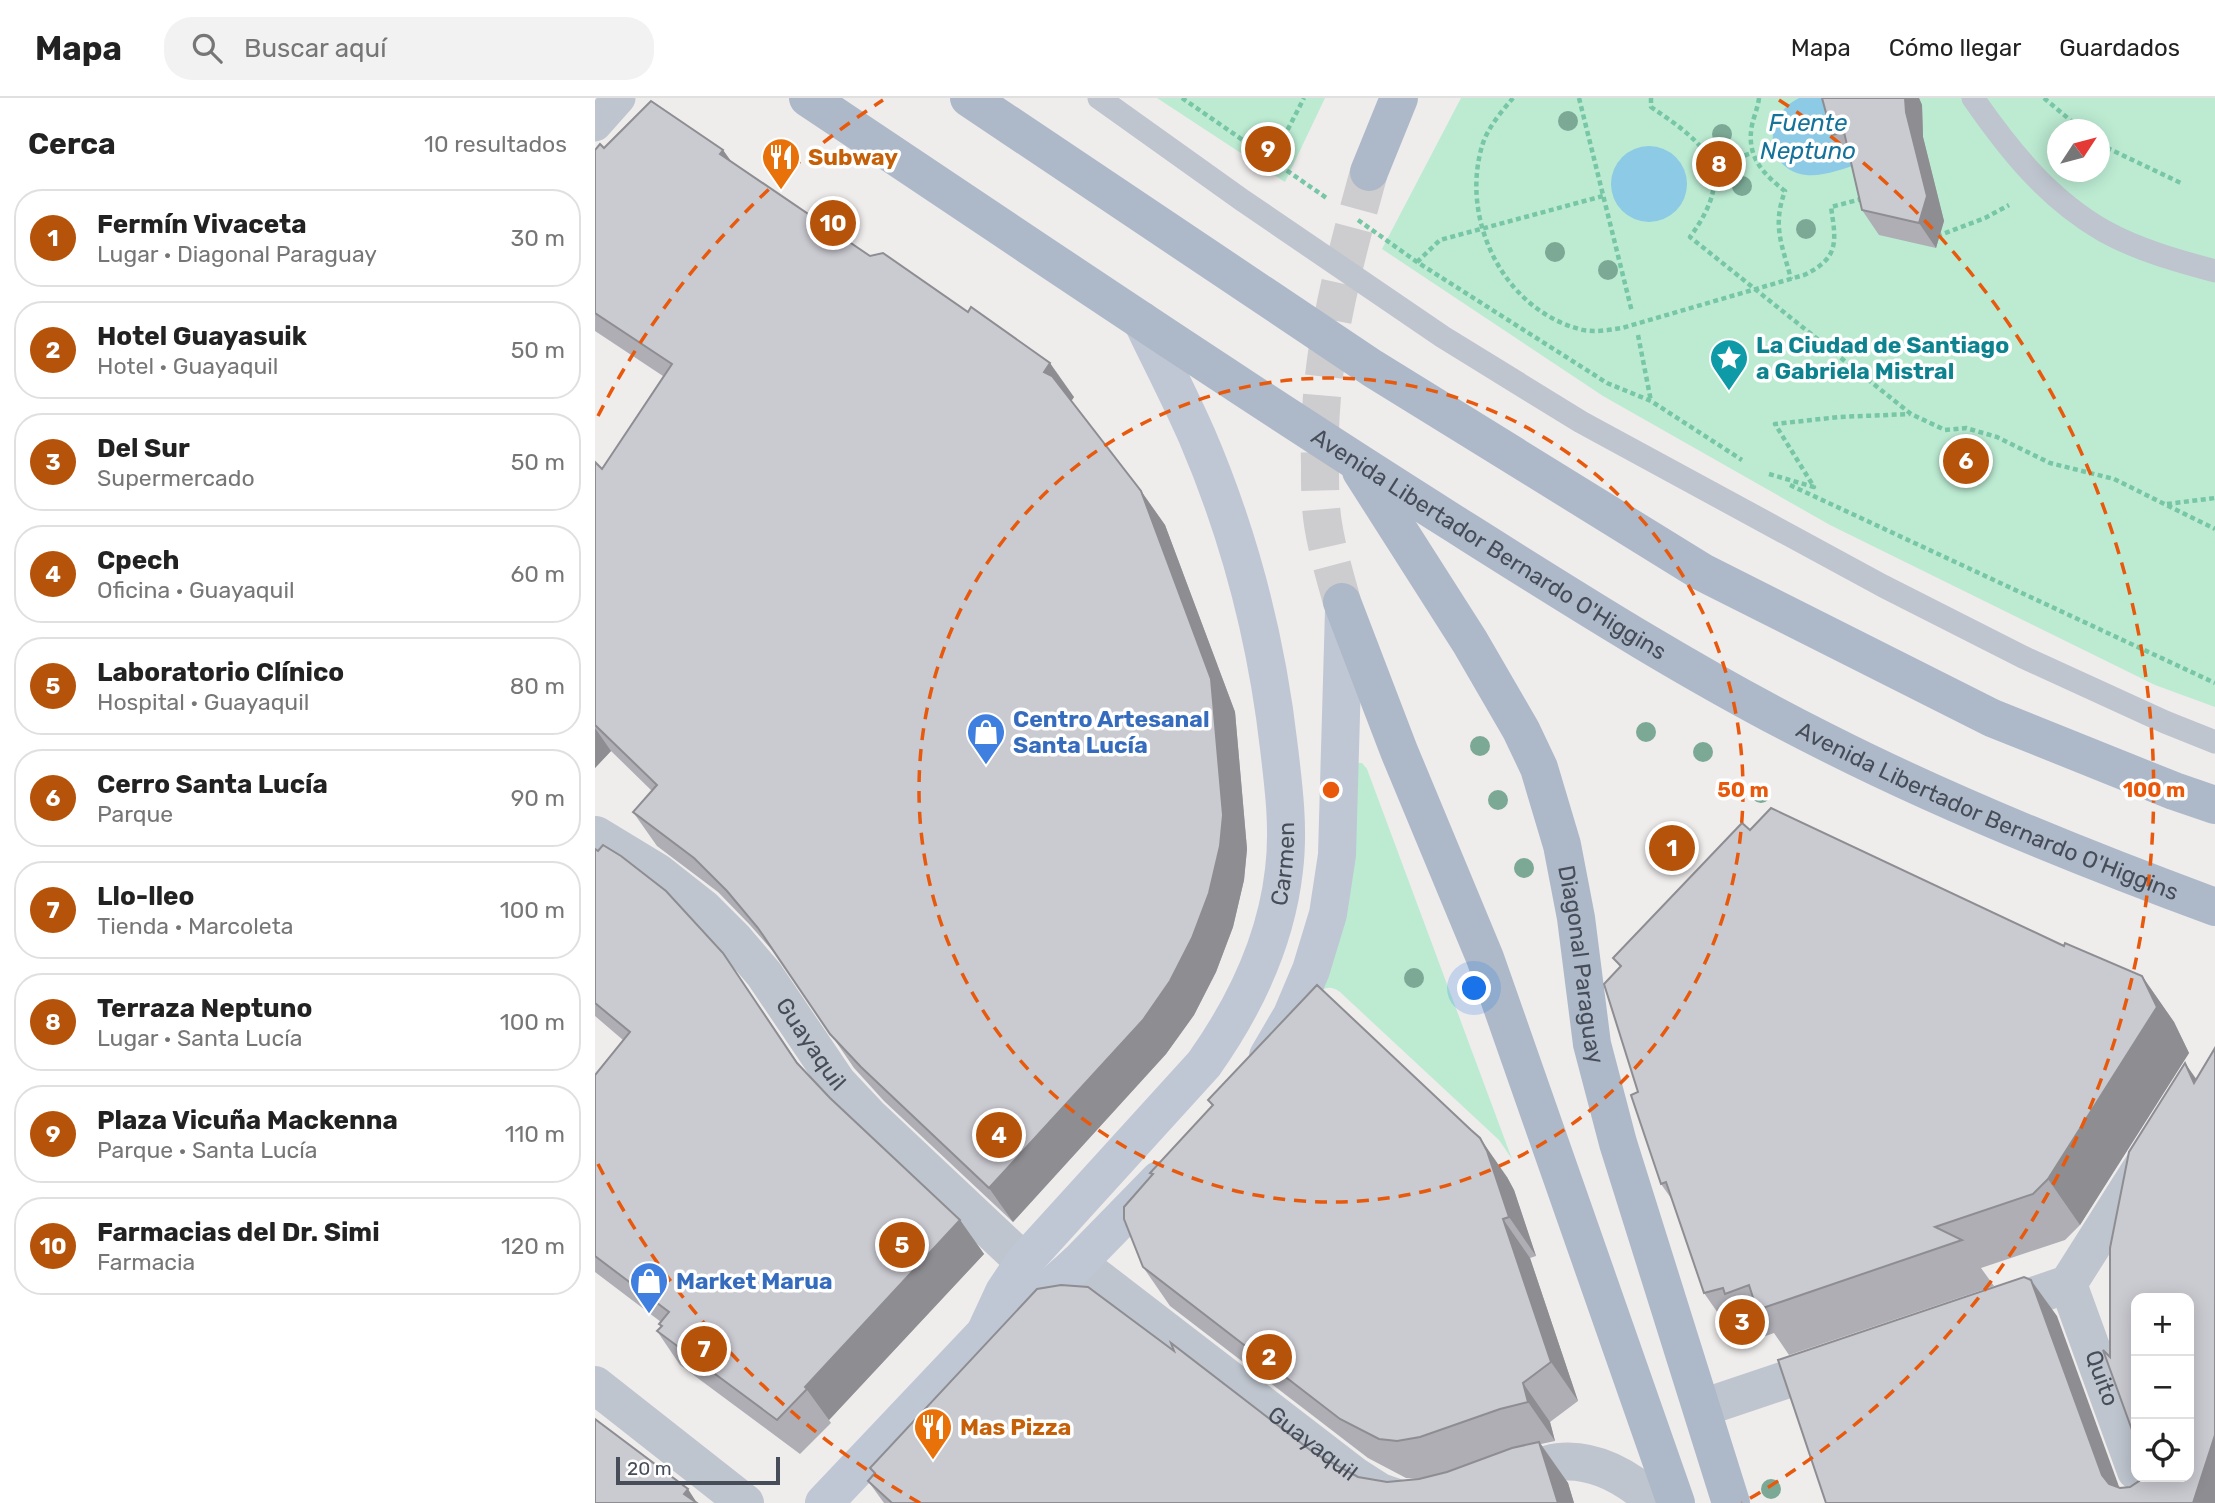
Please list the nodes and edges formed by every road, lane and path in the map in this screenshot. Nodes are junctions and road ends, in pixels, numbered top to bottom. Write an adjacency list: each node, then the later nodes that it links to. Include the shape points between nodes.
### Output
1 (619, 98): 15 (street)
2 (808, 98): 34 (main road, Avenida Libertador Bernardo O'Higgins)
3 (969, 98): 45 (main road, via 1372,369 1702,572 1992,718)
4 (1099, 98): 44 (lane, via 1443,337 1581,422 2023,657)
5 (1182, 98): 18 (path)
6 (1304, 98): 18 (path)
7 (1399, 98): 20 (main road)
8 (1513, 98): 27 (path, via 1484,140 1476,172)
9 (1579, 98): 23 (path)
10 (1651, 98): 19 (path, via 1651,107 1692,135)
11 (1759, 98): 17 (path)
12 (1973, 98): 22 (lane)
13 (2044, 98): 14 (path)
14 (2069, 119)
15 (595, 125)
16 (2110, 149): 21 (path)
17 (1752, 153): 19 (path); 31 (path, via 1766,176 1785,191 1777,210 1778,231)
18 (1272, 160): 25 (path)
19 (1712, 166): 32 (path, via 1712,202 1690,237)
20 (1369, 172)
21 (2183, 184)
22 (2043, 186): 28 (path, via 1985,218 1940,235); 30 (lane, via 2104,231 2149,251)
23 (1603, 196): 27 (path); 33 (path)
24 (1870, 197): 31 (path, via 1831,207 1835,245 1829,258 1815,270)
25 (1336, 204)
26 (1347, 212): 29 (path)
27 (1483, 228): 29 (path, via 1440,240); 32 (path, via 1491,254 1509,283 1530,304 1581,330 1622,328)
28 (1930, 232)
29 (1417, 262): 36 (path, via 1607,383)
30 (2215, 271)
31 (1791, 279): 32 (path)
32 (1756, 289): 37 (path)
33 (1632, 312)
34 (1142, 321): 38 (main road, Avenida Libertador Bernardo O'Higgins); 51 (main road, Carmen, via 1197,437 1248,588 1276,721 1286,828 1284,871 1265,953 1228,1030 1204,1064)
35 (1638, 335): 36 (path)
36 (1651, 401): 39 (path)
37 (1911, 414): 41 (path, via 1945,430 1966,428 1997,437 2050,463 2114,479); 43 (path, via 1775,424 1814,487 1763,473)
38 (1355, 461): 47 (main road, Avenida Libertador Bernardo O'Higgins, via 1565,594 1823,741 2044,842); 58 (main road, Diagonal Paraguay, via 1470,642 1539,768 1562,845 1592,1044 1618,1143)
39 (1752, 466)
40 (2215, 498): 41 (path)
41 (2166, 504): 42 (path)
42 (2215, 529)
43 (2215, 683)
44 (2215, 742)
45 (2215, 805)
46 (596, 835): 51 (street, Guayaquil, via 656,872 735,940 764,974 837,1082)
47 (2215, 907)
48 (1246, 1086): 66 (main road, via 1292,1015 1328,914 1337,855 1343,606 1485,958)
49 (2164, 1134): 53 (street)
50 (1179, 1160): 52 (main road, Carmen)
51 (1024, 1262): 55 (main road, Carmen)
52 (1078, 1263): 55 (main road, Carmen, via 1041,1296); 62 (street, Guayaquil, via 1355,1476 1380,1492)
53 (2068, 1284): 54 (street); 59 (street, Quito)
54 (1963, 1320)
55 (985, 1333): 64 (main road, Carmen)
56 (1872, 1351): 58 (street)
57 (595, 1385): 63 (street)
58 (1702, 1408): 67 (main road, Diagonal Paraguay)
59 (2131, 1457)
60 (2140, 1482): 68 (street)
61 (1478, 1490): 65 (street, via 1556,1462 1574,1462 1616,1474)
62 (1427, 1502)
63 (745, 1503)
64 (824, 1503)
65 (1656, 1503)
66 (1676, 1503)
67 (1731, 1503)
68 (2148, 1503)

